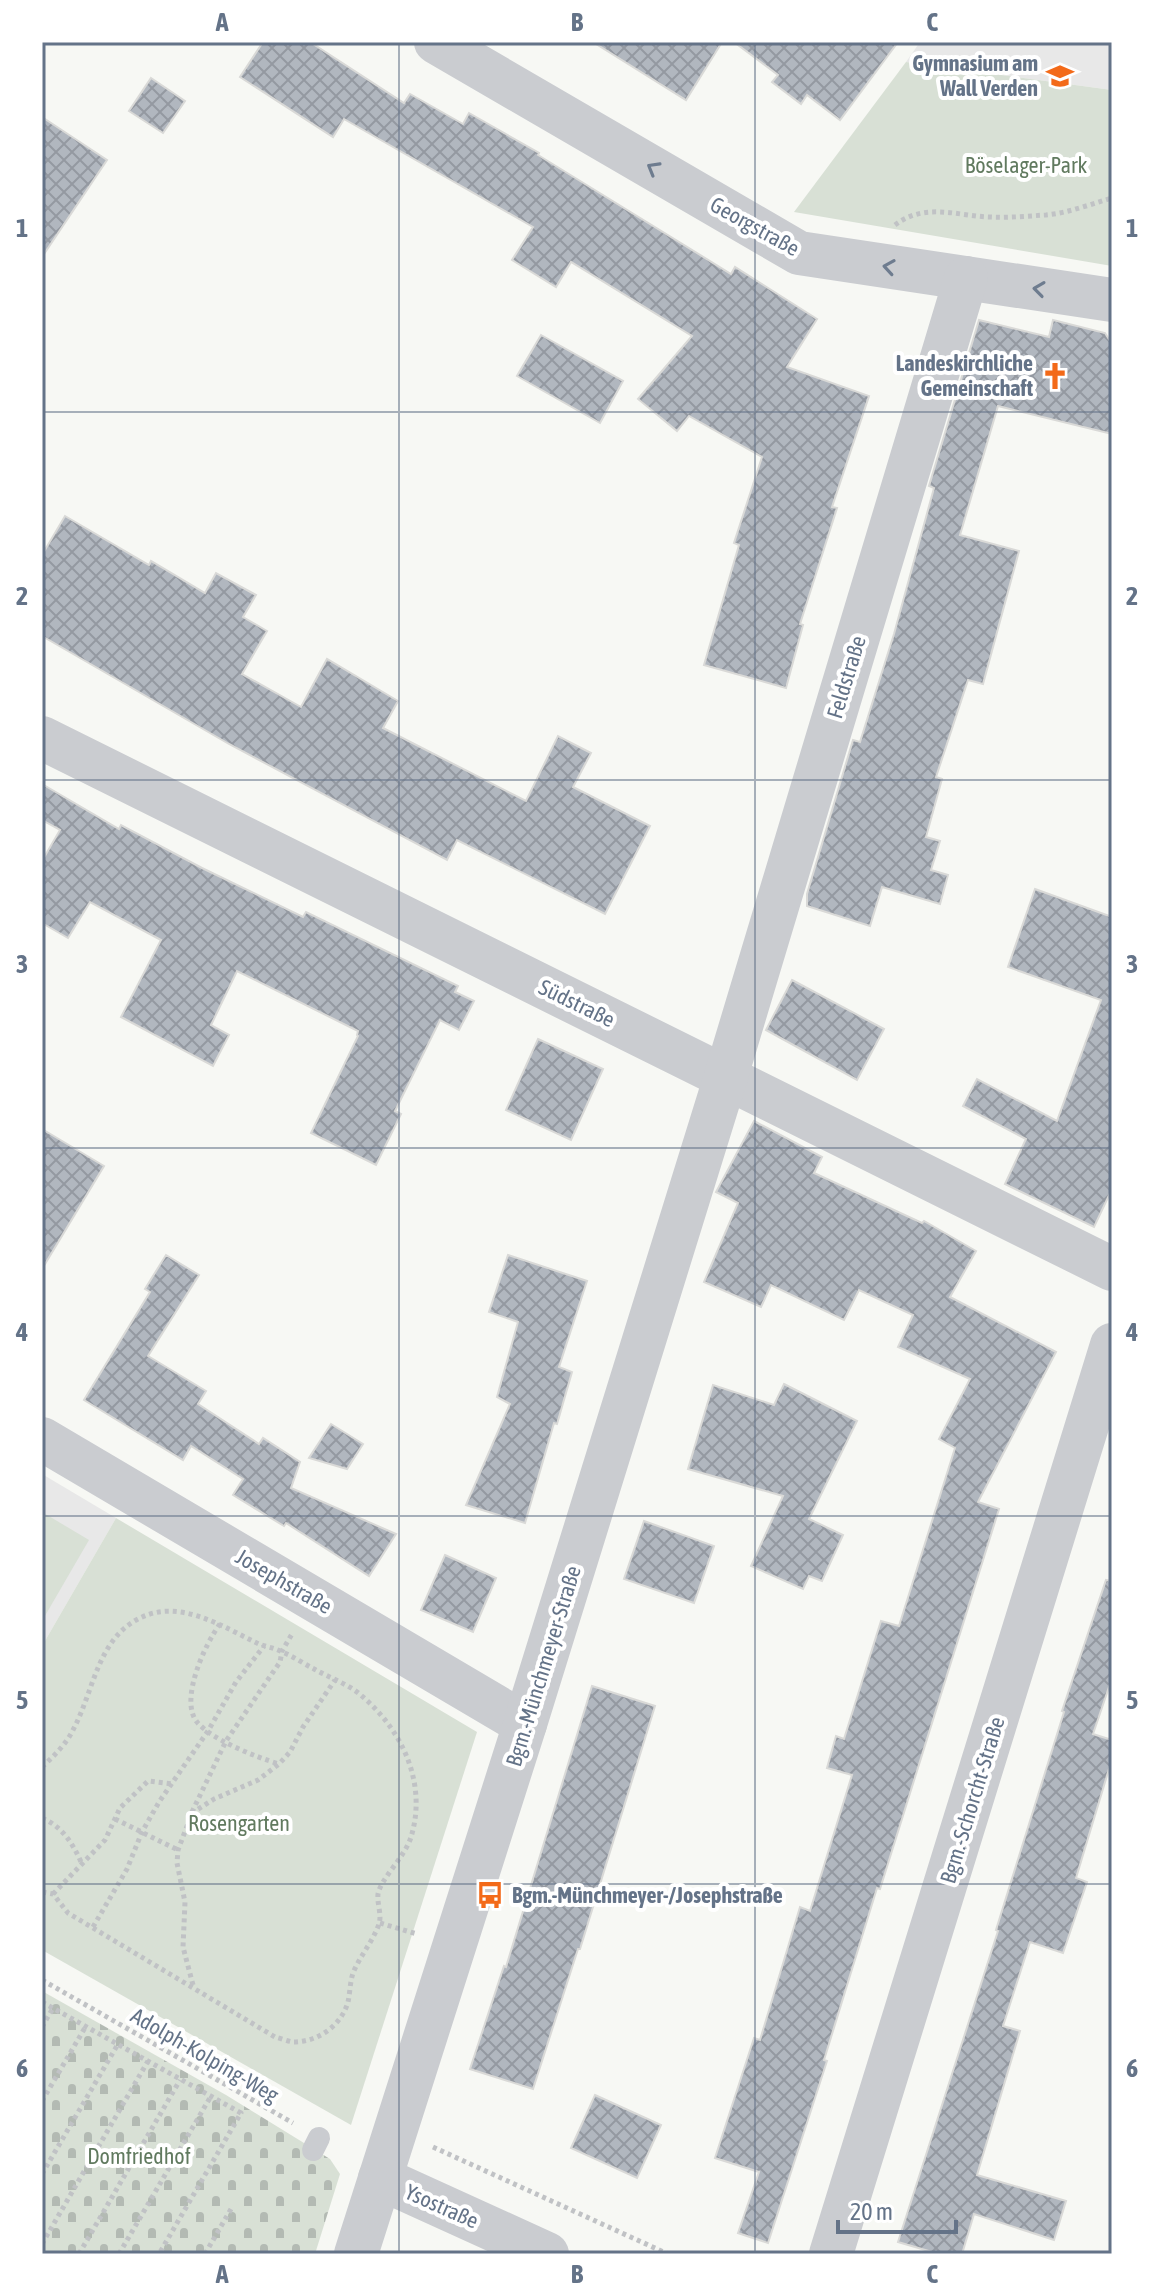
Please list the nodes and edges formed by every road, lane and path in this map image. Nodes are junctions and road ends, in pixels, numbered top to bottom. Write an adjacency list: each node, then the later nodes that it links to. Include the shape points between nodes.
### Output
1 (436, 42): 3 (street, Georgstraße, one-way to 1, via 799,253)
2 (1112, 198): 3 (path, via 1051,215 911,214 888,230)
3 (880, 265): 4 (street, Georgstraße, one-way to 3)
4 (966, 278): 5 (street, Georgstraße, one-way to 4); 7 (street, Feldstraße)
5 (1112, 300)
6 (42, 738): 7 (street, Südstraße)
7 (726, 1076): 8 (street, Südstraße); 16 (street, Bgm.-Münchmeyer-Straße)
8 (1112, 1269)
9 (1112, 1345): 57 (street, Bgm.-Schorcht-Straße)
10 (42, 1439): 11 (street, Josephstraße)
11 (313, 1598): 14 (path); 16 (street, Josephstraße)
12 (220, 1624): 13 (path); 17 (path, via 207,1641 190,1705 195,1720); 20 (path, via 184,1611 159,1611 119,1631 100,1662 73,1730)
13 (264, 1646): 14 (path); 17 (path)
14 (282, 1651): 15 (path); 18 (path, via 280,1662)
15 (335, 1680): 19 (path); 30 (path, via 376,1710 405,1751 415,1781 410,1838 378,1895)
16 (525, 1724): 44 (street, Bgm.-Münchmeyer-Straße)
17 (208, 1731): 18 (path); 21 (path)
18 (226, 1741): 19 (path); 22 (path)
19 (279, 1764): 22 (path)
20 (42, 1767)
21 (172, 1784): 24 (path, via 148,1781); 25 (path)
22 (192, 1813): 26 (path)
23 (42, 1818): 27 (path, via 72,1842)
24 (115, 1819): 25 (path); 27 (path, via 105,1840)
25 (142, 1832): 26 (path); 31 (path)
26 (178, 1850): 34 (path, via 185,1902 183,1947)
27 (83, 1864): 29 (path)
28 (42, 1892): 29 (path)
29 (53, 1894): 31 (path, via 68,1913)
30 (380, 1923): 32 (path); 34 (path, via 351,1977 343,2017 316,2037 292,2042 275,2037)
31 (93, 1927): 34 (path)
32 (420, 1935)
33 (42, 1980): 45 (path, Adolph-Kolping-Weg)
34 (193, 1986)
35 (42, 2002): 36 (path)
36 (53, 2008): 37 (path); 38 (path)
37 (86, 2026): 39 (path); 43 (path)
38 (42, 2027)
39 (118, 2044): 40 (path); 46 (path)
40 (148, 2061): 41 (path); 49 (path)
41 (180, 2080): 42 (path); 50 (path)
42 (211, 2096): 51 (path); 52 (path, via 241,2113)
43 (42, 2101)
44 (394, 2132): 47 (street, Bgm.-Münchmeyer-Straße); 56 (path)
45 (316, 2144)
46 (42, 2174)
47 (380, 2178): 54 (street, Bgm.-Münchmeyer-Straße); 55 (street, Ysostraße)
48 (231, 2209): 53 (path)
49 (42, 2244)
50 (79, 2254)
51 (119, 2254)
52 (159, 2254)
53 (205, 2254)
54 (356, 2254)
55 (547, 2254)
56 (668, 2254)
57 (831, 2254)

